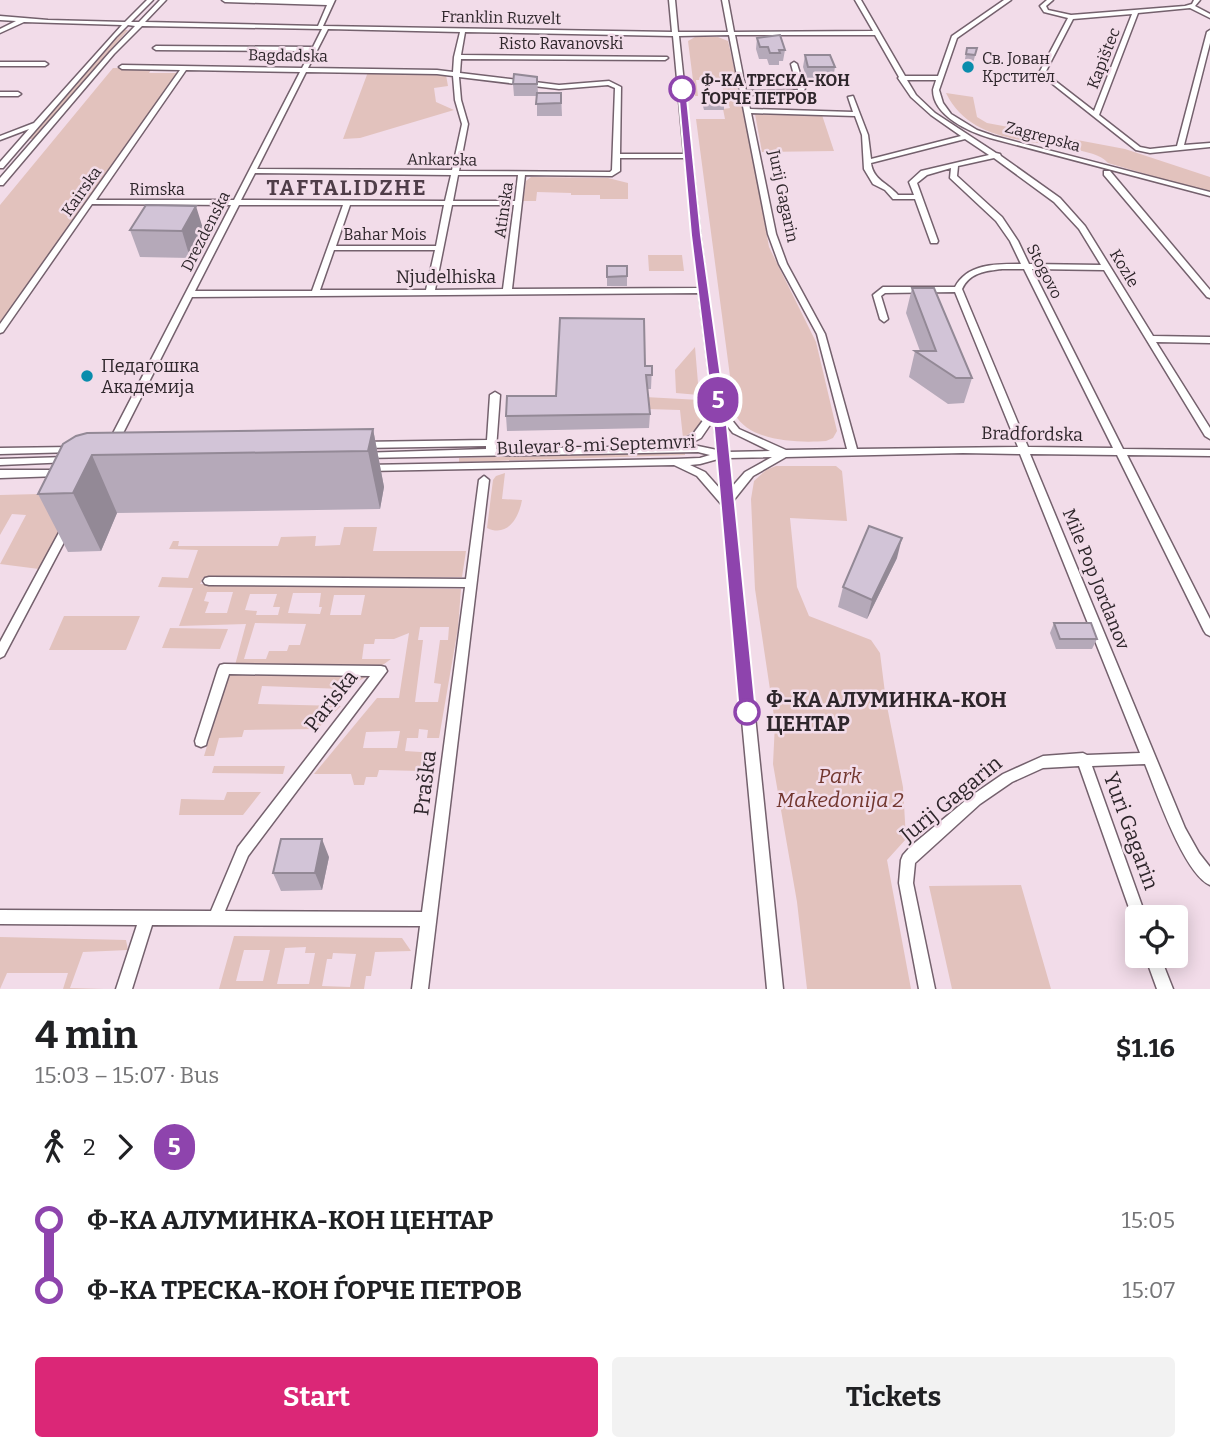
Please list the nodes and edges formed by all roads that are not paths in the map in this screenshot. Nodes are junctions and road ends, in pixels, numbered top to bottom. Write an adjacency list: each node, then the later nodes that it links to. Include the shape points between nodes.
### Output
1 (150, 0): 15 (street)
2 (163, 0): 14 (street)
3 (225, 0): 11 (street)
4 (672, 0): 30 (street)
5 (725, 0): 31 (street, Jurij Gagarin)
6 (858, 0): 29 (street, Kozle)
7 (1008, 0): 13 (street)
8 (1019, 0): 13 (street)
9 (1050, 0): 18 (street, via 1043,6 1046,11)
10 (1197, 0): 12 (street)
11 (331, 1): 25 (street, Drezdenska)
12 (1192, 7): 16 (street); 17 (street)
13 (1000, 8): 46 (street, via 954,37)
14 (151, 11): 23 (street); 24 (street)
15 (137, 12): 21 (street); 22 (street)
16 (1136, 12): 18 (street); 53 (street, Kapištec)
17 (1210, 16)
18 (1071, 17): 53 (street, via 1042,73)
19 (0, 18): 20 (street, Franklin Ruzvelt)
20 (23, 20): 21 (street, Franklin Ruzvelt); 27 (street)
21 (96, 23): 22 (street, Franklin Ruzvelt); 32 (street, via 110,28)
22 (126, 23): 23 (street, Franklin Ruzvelt); 32 (street)
23 (140, 23): 24 (street, Franklin Ruzvelt); 33 (street)
24 (168, 23): 25 (street, Franklin Ruzvelt); 33 (street)
25 (323, 27): 26 (street, Franklin Ruzvelt); 35 (street, Drezdenska)
26 (463, 30): 30 (street, Franklin Ruzvelt); 36 (street, Bahar Mois)
27 (0, 31)
28 (1210, 32): 58 (street)
29 (876, 33): 31 (street, Franklin Ruzvelt); 45 (street, Kozle)
30 (677, 34): 31 (street, Franklin Ruzvelt); 62 (street)
31 (733, 34): 47 (street, Jurij Gagarin)
32 (114, 36): 54 (street)
33 (128, 36): 70 (street)
34 (156, 48): 35 (street)
35 (314, 49): 43 (street, Drezdenska)
36 (457, 57): 37 (street, Risto Ravanovski); 44 (street, Bahar Mois)
37 (665, 58)
38 (0, 64): 39 (street)
39 (45, 64)
40 (794, 64): 47 (street, via 800,92)
41 (122, 67): 42 (street, Bagdadska)
42 (184, 69): 43 (street, Bagdadska); 73 (street, Kairska)
43 (303, 69): 44 (street, Bagdadska); 66 (street, Drezdenska)
44 (454, 74): 61 (street, via 549,86 617,84); 67 (street, Bahar Mois, via 465,124)
45 (901, 78): 46 (street); 55 (street, Kozle, via 923,106)
46 (940, 79): 71 (street, Zagrepska, via 937,95 943,109 975,131)
47 (744, 93): 51 (street, Jurij Gagarin)
48 (0, 94): 49 (street)
49 (18, 94)
50 (851, 97): 52 (street)
51 (748, 111): 52 (street); 105 (street, Jurij Gagarin, via 772,234 821,334)
52 (857, 114): 63 (street, via 865,135)
53 (1096, 115): 58 (street, via 1133,147 1150,151)
54 (38, 122): 56 (street); 59 (street)
55 (968, 136): 60 (street, Kozle); 63 (street)
56 (0, 138)
57 (1210, 145): 58 (street)
58 (1181, 148)
59 (3, 149): 65 (street)
60 (998, 155): 64 (street); 82 (street, Kozle, via 1068,212)
61 (617, 156): 62 (street); 69 (street, Ankarska, via 612,174)
62 (688, 156): 84 (street)
63 (867, 162): 72 (street, via 876,182 896,197)
64 (955, 164): 72 (street, via 918,176 913,182); 81 (street, Stogovo, via 953,176 999,219)
65 (0, 166)
66 (251, 171): 67 (street, Ankarska); 74 (street, Drezdenska)
67 (456, 173): 69 (street, Ankarska); 76 (street, Bahar Mois)
68 (1107, 173): 89 (street)
69 (522, 174): 77 (street, Atinska)
70 (0, 183)
71 (1209, 195)
72 (919, 197): 78 (street)
73 (90, 202): 74 (street, Rimska); 91 (street, Kairska)
74 (235, 203): 75 (street, Rimska); 88 (street, Drezdenska)
75 (347, 203): 76 (street, Rimska); 79 (street)
76 (450, 203): 77 (street, Rimska); 80 (street, Bahar Mois)
77 (518, 203): 86 (street, Atinska)
78 (934, 241)
79 (331, 248): 80 (street, Bahar Mois); 87 (street)
80 (440, 248): 85 (street, Bahar Mois)
81 (1027, 268): 82 (street); 83 (street, via 979,270 960,282); 106 (street, Stogovo)
82 (1107, 268): 92 (street, Kozle)
83 (958, 289): 90 (street, via 884,290 877,295); 104 (street, Mile Pop Jordanov)
84 (703, 290): 86 (street, Njudelhiska); 95 (street)
85 (430, 292): 86 (street, Njudelhiska); 87 (street, Njudelhiska)
86 (507, 292)
87 (315, 293): 88 (street, Njudelhiska)
88 (188, 294): 99 (street, Drezdenska, via 106,449)
89 (1210, 295)
90 (884, 319)
91 (0, 330)
92 (1150, 339): 93 (street); 96 (street, Kozle)
93 (1210, 340)
94 (495, 395): 97 (street)
95 (718, 406): 100 (street, via 697,436); 108 (street, via 736,431); 109 (street)
96 (1210, 436)
97 (491, 448): 100 (street, Bulevar 8-mi Septemvri); 101 (street, Bulevar 8-mi Septemvri)
98 (81, 449): 103 (street)
99 (126, 449)
100 (673, 449): 109 (street, Bulevar 8-mi Septemvri)
101 (348, 450)
102 (0, 451): 103 (street)
103 (15, 451): 111 (street)
104 (1024, 451): 105 (street, Bradfordska); 106 (street, Bradfordska); 126 (street, Mile Pop Jordanov)
105 (853, 452): 108 (street, Bradfordska)
106 (1119, 453): 107 (street, Bradfordska); 123 (street, Stogovo)
107 (1210, 453)
108 (787, 454): 109 (street); 119 (street, via 749,474)
109 (722, 455): 112 (street, Bulevar 8-mi Septemvri); 119 (street)
110 (76, 460): 111 (street)
111 (5, 462)
112 (675, 462): 113 (street, Bulevar 8-mi Septemvri); 119 (street, via 701,474)
113 (506, 466): 114 (street, Bulevar 8-mi Septemvri); 118 (street)
114 (466, 467): 115 (street, Bulevar 8-mi Septemvri); 118 (street)
115 (357, 468)
116 (69, 472): 117 (street)
117 (0, 474)
118 (484, 480): 122 (street, Praška)
119 (726, 502): 137 (street)
120 (75, 512): 124 (street)
121 (209, 581): 122 (street)
122 (472, 583): 133 (street, Praška)
123 (1210, 631)
124 (0, 653)
125 (201, 741): 132 (street, Pariska, via 224,669 381,671 243,852)
126 (1149, 758): 127 (street, Jurij Gagarin); 128 (street, Mile Pop Jordanov, via 1183,838)
127 (1083, 760): 129 (street, Yuri Gagarin); 138 (street, Jurij Gagarin, via 1043,762 1005,778 908,860 906,883)
128 (1210, 878)
129 (1135, 905)
130 (0, 918): 131 (street)
131 (147, 918): 132 (street); 135 (street)
132 (215, 918): 133 (street)
133 (429, 919): 136 (street, Praška)
134 (1157, 968): 139 (street)
135 (124, 989)
136 (420, 989)
137 (775, 989)
138 (927, 989)
139 (1165, 989)

